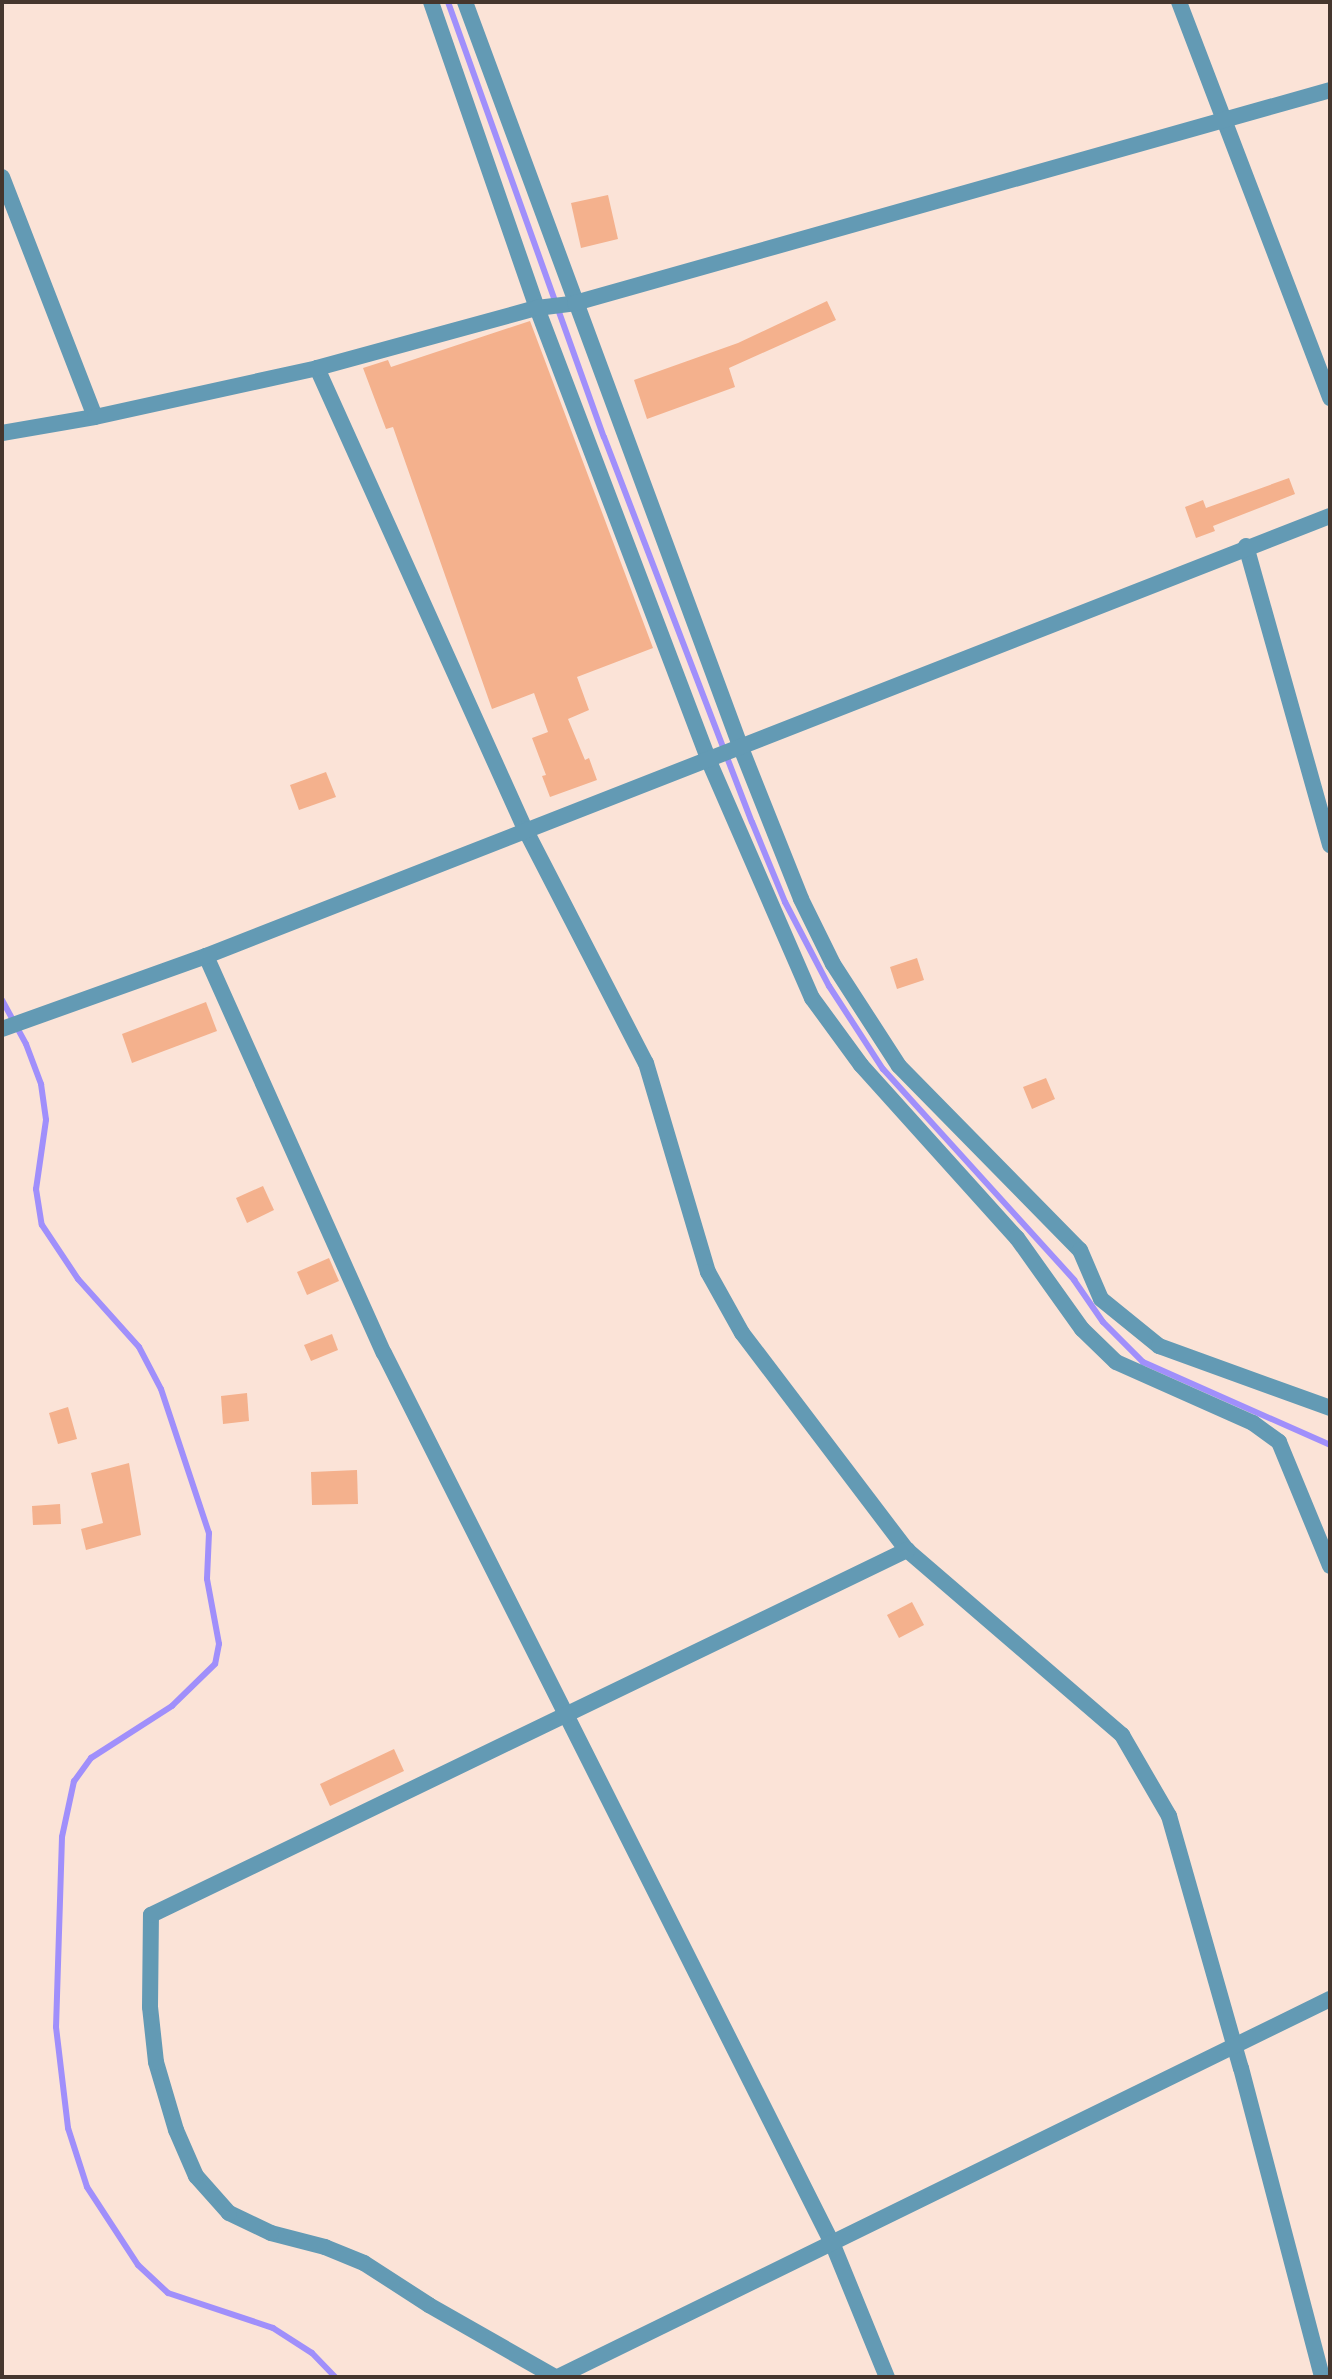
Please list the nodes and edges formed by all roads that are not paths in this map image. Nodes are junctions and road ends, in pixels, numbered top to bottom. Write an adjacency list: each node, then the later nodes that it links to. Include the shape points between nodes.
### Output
1 (431, 2): 8 (street)
2 (465, 2): 7 (street)
3 (1179, 2): 5 (street)
4 (1330, 90): 5 (street)
5 (1224, 119): 7 (street); 10 (street)
6 (2, 177): 11 (street)
7 (575, 303): 8 (street); 15 (street)
8 (537, 308): 9 (street); 16 (street)
9 (317, 368): 11 (street); 17 (street)
10 (1330, 398)
11 (95, 417): 12 (street)
12 (2, 433)
13 (1330, 516): 14 (street)
14 (1246, 546): 15 (street); 18 (street)
15 (741, 748): 16 (street); 21 (street, via 833,964 899,1066 1080,1250 1101,1299 1159,1346)
16 (708, 759): 17 (street); 23 (street, via 812,998 861,1065 1017,1238 1082,1329 1116,1362 1253,1423 1279,1442)
17 (525, 829): 19 (street); 22 (street, via 646,1063 708,1272 742,1333)
18 (1330, 845)
19 (206, 956): 20 (street); 24 (street, via 384,1353)
20 (2, 1029)
21 (1330, 1408)
22 (907, 1550): 24 (street); 26 (street, via 1122,1735 1169,1816)
23 (1330, 1566)
24 (569, 1716): 27 (street); 28 (street, via 151,1915 150,2007 156,2062 196,2176 229,2213 271,2233 364,2263)
25 (1330, 1999): 26 (street)
26 (1233, 2044): 27 (street); 30 (street)
27 (833, 2245): 28 (street); 29 (street)
28 (557, 2377)
29 (887, 2377)
30 (1322, 2377)

